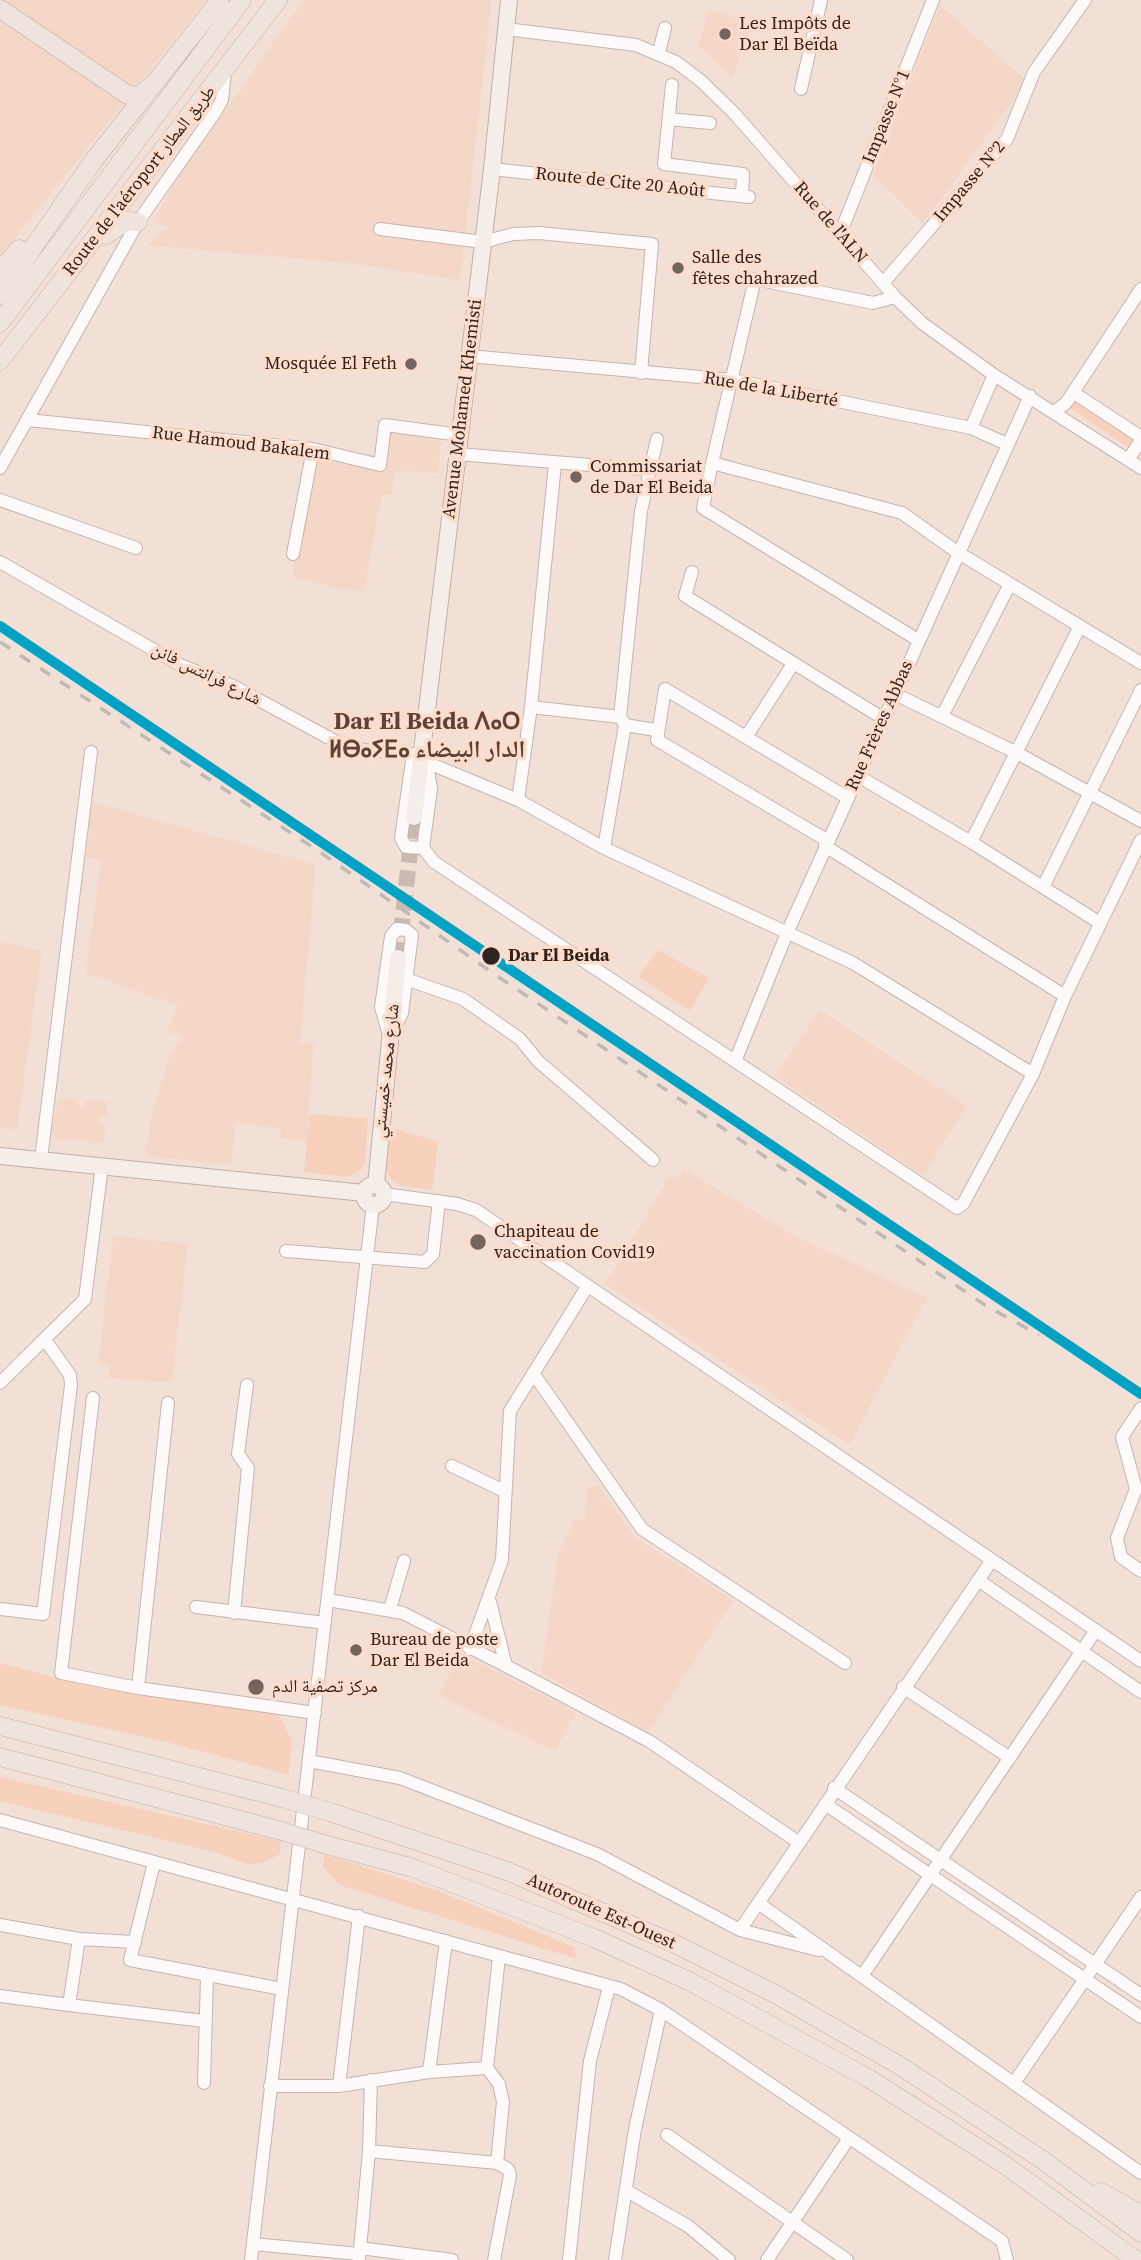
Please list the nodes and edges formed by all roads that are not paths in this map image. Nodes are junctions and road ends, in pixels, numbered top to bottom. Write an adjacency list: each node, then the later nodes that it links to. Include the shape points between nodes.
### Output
1 (220, 0): 13 (highway)
2 (243, 0): 34 (highway, Route de l'aéroport طريق المطار)
3 (278, 0): 14 (highway, Route de l'aéroport طريق المطار)
4 (509, 0): 11 (main road, Avenue Mohamed Khemisti)
5 (821, 0): 16 (street)
6 (933, 0): 26 (street, Impasse N°1)
7 (1085, 0): 30 (street, Impasse N°2, via 1034,72 1007,139)
8 (0, 9): 13 (highway, via 132,97 144,93)
9 (0, 17): 19 (highway, via 125,100 127,112)
10 (665, 28): 12 (street)
11 (506, 29): 12 (street, Rue de l'ALN, via 636,45); 21 (main road, Avenue Mohamed Khemisti)
12 (659, 52): 26 (street, Rue de l'ALN, via 701,80 734,113)
13 (178, 55): 19 (highway)
14 (225, 71): 24 (street, via 216,111); 27 (highway, Route de l'aéroport طريق المطار)
15 (672, 85): 17 (street)
16 (801, 89)
17 (669, 118): 18 (street); 20 (street)
18 (710, 123)
19 (94, 160): 23 (highway)
20 (664, 164): 22 (street); 22 (street, Route de Cite 20 Août, via 743,174 746,196)
21 (492, 169): 22 (street, Route de Cite 20 Août); 28 (main road, Avenue Mohamed Khemisti)
22 (663, 188)
23 (73, 190): 29 (highway); 32 (highway)
24 (138, 222): 27 (highway, via 127,221); 43 (street)
25 (380, 229): 28 (street)
26 (840, 234): 30 (street, Rue de l'ALN)
27 (94, 242): 36 (highway, Route de l'aéroport طريق المطار)
28 (483, 242): 35 (main road, Avenue Mohamed Khemisti); 37 (street, via 540,233 652,244)
29 (0, 271)
30 (883, 284): 33 (street, Rue de l'ALN)
31 (1141, 289): 40 (street)
32 (0, 295)
33 (895, 297): 38 (street, Rue de l'ALN, via 922,323); 39 (street, via 873,303 755,279)
34 (0, 323)
35 (470, 356): 37 (street, Rue de la Liberté); 45 (main road, Avenue Mohamed Khemisti)
36 (0, 361)
37 (641, 373): 39 (street, Rue de la Liberté)
38 (995, 375): 41 (street, Rue de l'ALN); 44 (street)
39 (733, 380): 44 (street, Rue de la Liberté); 52 (street)
40 (1073, 393): 42 (street); 47 (street)
41 (1030, 396): 42 (street, Rue de l'ALN); 48 (street, Rue Frères Abbas)
42 (1054, 412): 51 (street, Rue de l'ALN)
43 (28, 420): 49 (street, Rue Hamoud Bakalem); 54 (street)
44 (971, 428): 48 (street, Rue de la Liberté)
45 (460, 435): 49 (street, Rue Hamoud Bakalem, via 385,425 380,465); 50 (main road, Avenue Mohamed Khemisti)
46 (657, 439): 56 (street)
47 (1141, 439): 51 (street)
48 (1007, 444): 59 (street, Rue Frères Abbas)
49 (313, 449): 60 (street)
50 (458, 454): 53 (street); 78 (main road, Avenue Mohamed Khemisti)
51 (1128, 460): 55 (street, Rue de l'ALN)
52 (712, 463): 59 (street, via 902,513); 65 (street, via 703,508)
53 (555, 464): 56 (street); 70 (street)
54 (0, 468)
55 (1141, 468)
56 (650, 470): 73 (street, via 641,511)
57 (0, 500): 58 (street)
58 (136, 548)
59 (957, 552): 63 (street); 65 (street, Rue Frères Abbas)
60 (293, 554)
61 (0, 562): 78 (street, شارع فرانتس فانن, via 180,665 231,685 343,748)
62 (692, 572): 67 (street, via 685,596)
63 (1010, 584): 64 (street); 71 (street)
64 (1080, 626): 66 (street); 77 (street)
65 (918, 640): 69 (street, Rue Frères Abbas)
66 (1141, 663)
67 (793, 664): 72 (street); 75 (street)
68 (1141, 690): 80 (street)
69 (895, 694): 71 (street); 72 (street, Rue Frères Abbas)
70 (531, 707): 73 (street); 82 (street)
71 (942, 716): 77 (street)
72 (884, 719): 79 (street, Rue Frères Abbas)
73 (623, 721): 74 (street); 89 (street)
74 (656, 730): 75 (street, via 665,689); 87 (street, via 657,740)
75 (746, 737): 81 (street)
76 (91, 752): 100 (street)
77 (1017, 753): 80 (street); 86 (street)
78 (420, 757): 82 (street, شارع فرانتس فانن); 83 (main road, Avenue Mohamed Khemisti); 88 (street, via 431,789); 88 (street, via 401,838 406,847)
79 (858, 776): 81 (street, Rue Frères Abbas); 86 (street)
80 (1090, 793): 84 (street); 90 (street)
81 (848, 798): 87 (street, Rue Frères Abbas)
82 (518, 800): 89 (street, شارع فرانتس فانن)
83 (414, 817)
84 (1141, 821)
85 (1141, 840): 91 (street)
86 (971, 842): 90 (street)
87 (827, 844): 92 (street, Rue Frères Abbas); 95 (street)
88 (423, 848): 97 (street, via 434,862)
89 (604, 848): 92 (street, شارع فرانتس فانن)
90 (1043, 887): 91 (street)
91 (1100, 923): 95 (street)
92 (787, 933): 97 (street, Rue Frères Abbas); 98 (street, شارع فرانتس فانن, via 853,963)
93 (398, 958): 96 (main road, شارع محمد خميستي)
94 (406, 979): 96 (street, via 402,1013); 96 (street, via 412,935 397,929 391,936 381,1007); 101 (street, via 463,999 520,1039 538,1061)
95 (1065, 996): 98 (street)
96 (390, 1038): 103 (main road, شارع محمد خميستي)
97 (736, 1059): 98 (street, via 957,1208)
98 (1033, 1074)
99 (0, 1156): 100 (main road)
100 (41, 1158): 102 (main road)
101 (653, 1160)
102 (102, 1166): 103 (main road); 108 (street, via 85,1299)
103 (374, 1194): 104 (street); 106 (street)
104 (439, 1201): 106 (street, via 430,1260); 107 (street, via 476,1210)
105 (286, 1251): 106 (street)
106 (367, 1258): 122 (street)
107 (587, 1287): 109 (street); 118 (street)
108 (44, 1340): 110 (street); 125 (street, via 71,1385 43,1614)
109 (533, 1373): 116 (street, via 510,1411); 133 (street, via 642,1528)
110 (2, 1378)
111 (247, 1385): 127 (street, via 238,1454 248,1468)
112 (93, 1398): 136 (street, via 59,1668 65,1675)
113 (168, 1403): 136 (street)
114 (1141, 1408): 117 (street, via 1122,1437)
115 (452, 1466): 116 (street)
116 (504, 1491): 123 (street, via 502,1560)
117 (1139, 1491): 120 (street, via 1117,1538 1121,1557)
118 (992, 1560): 121 (street); 129 (street)
119 (404, 1561): 126 (street)
120 (1141, 1571)
121 (978, 1580): 131 (street); 135 (street)
122 (328, 1600): 126 (street); 128 (street)
123 (490, 1601): 130 (street); 134 (street)
124 (196, 1607): 127 (street)
125 (0, 1609)
126 (390, 1609): 130 (street)
127 (234, 1612): 128 (street)
128 (325, 1623): 138 (street)
129 (1096, 1630): 131 (street); 132 (street)
130 (470, 1649): 134 (street)
131 (1082, 1651): 137 (street); 141 (street)
132 (1141, 1661)
133 (845, 1663)
134 (506, 1666): 146 (street, via 649,1741)
135 (903, 1687): 141 (street); 143 (street)
136 (138, 1688): 138 (street)
137 (1141, 1692)
138 (314, 1713): 142 (street)
139 (0, 1727): 183 (highway, Autoroute Est-Ouest, bridge, via 282,1798 507,1871 673,1943 777,1995 902,2067)
140 (0, 1757): 201 (highway, Autoroute Est-Ouest, bridge, via 413,1868 594,1938 700,1986 868,2078 1005,2165)
141 (1010, 1758): 147 (street)
142 (309, 1761): 151 (street); 155 (street, via 400,1778 597,1854)
143 (834, 1788): 144 (street); 147 (street)
144 (825, 1804): 146 (street); 149 (street)
145 (0, 1820): 148 (street)
146 (798, 1842): 152 (street)
147 (941, 1860): 149 (street); 161 (street)
148 (154, 1863): 151 (street); 158 (street)
149 (930, 1875): 162 (street); 164 (street)
150 (1141, 1897): 161 (street)
151 (293, 1898): 153 (street); 166 (street)
152 (758, 1903): 155 (street); 159 (street)
153 (359, 1916): 157 (street); 179 (street)
154 (0, 1925): 156 (street)
155 (740, 1930): 159 (street)
156 (79, 1939): 158 (street); 169 (street)
157 (446, 1941): 160 (street); 174 (street)
158 (135, 1942): 163 (street, via 132,1963)
159 (828, 1953): 162 (street)
160 (499, 1957): 165 (street); 173 (street)
161 (1095, 1965): 164 (street); 168 (street)
162 (862, 1976): 177 (street)
163 (207, 1977): 166 (street); 172 (street)
164 (1085, 1979): 171 (street); 177 (street)
165 (609, 1987): 170 (street); 195 (street, via 590,2061)
166 (282, 1989): 178 (street)
167 (0, 1996): 169 (street)
168 (1141, 1996)
169 (69, 2005): 172 (street)
170 (661, 2010): 181 (street); 186 (street, via 635,2129)
171 (1141, 2017)
172 (204, 2021): 176 (street)
173 (487, 2068): 174 (street); 184 (street, via 499,2084 503,2102)
174 (429, 2072): 175 (street)
175 (371, 2080): 179 (street); 182 (street)
176 (204, 2083)
177 (1014, 2083): 185 (street)
178 (271, 2086): 179 (street); 190 (street)
179 (339, 2086)
180 (667, 2135): 188 (street)
181 (849, 2138): 188 (street); 200 (street, via 1002,2241)
182 (369, 2151): 184 (street); 191 (street)
183 (1044, 2161): 187 (highway); 189 (highway, Autoroute Est-Ouest)
184 (497, 2164): 194 (street, via 510,2175)
185 (1141, 2173)
186 (627, 2191): 196 (street); 197 (street, via 688,2226)
187 (1141, 2214)
188 (792, 2223): 198 (street); 199 (street)
189 (1141, 2232)
190 (253, 2244): 191 (street); 192 (street)
191 (359, 2254): 193 (street)
192 (251, 2260)
193 (452, 2260)
194 (494, 2260)
195 (569, 2260)
196 (615, 2260)
197 (729, 2260)
198 (767, 2260)
199 (847, 2260)
200 (1007, 2260)
201 (1136, 2260)

